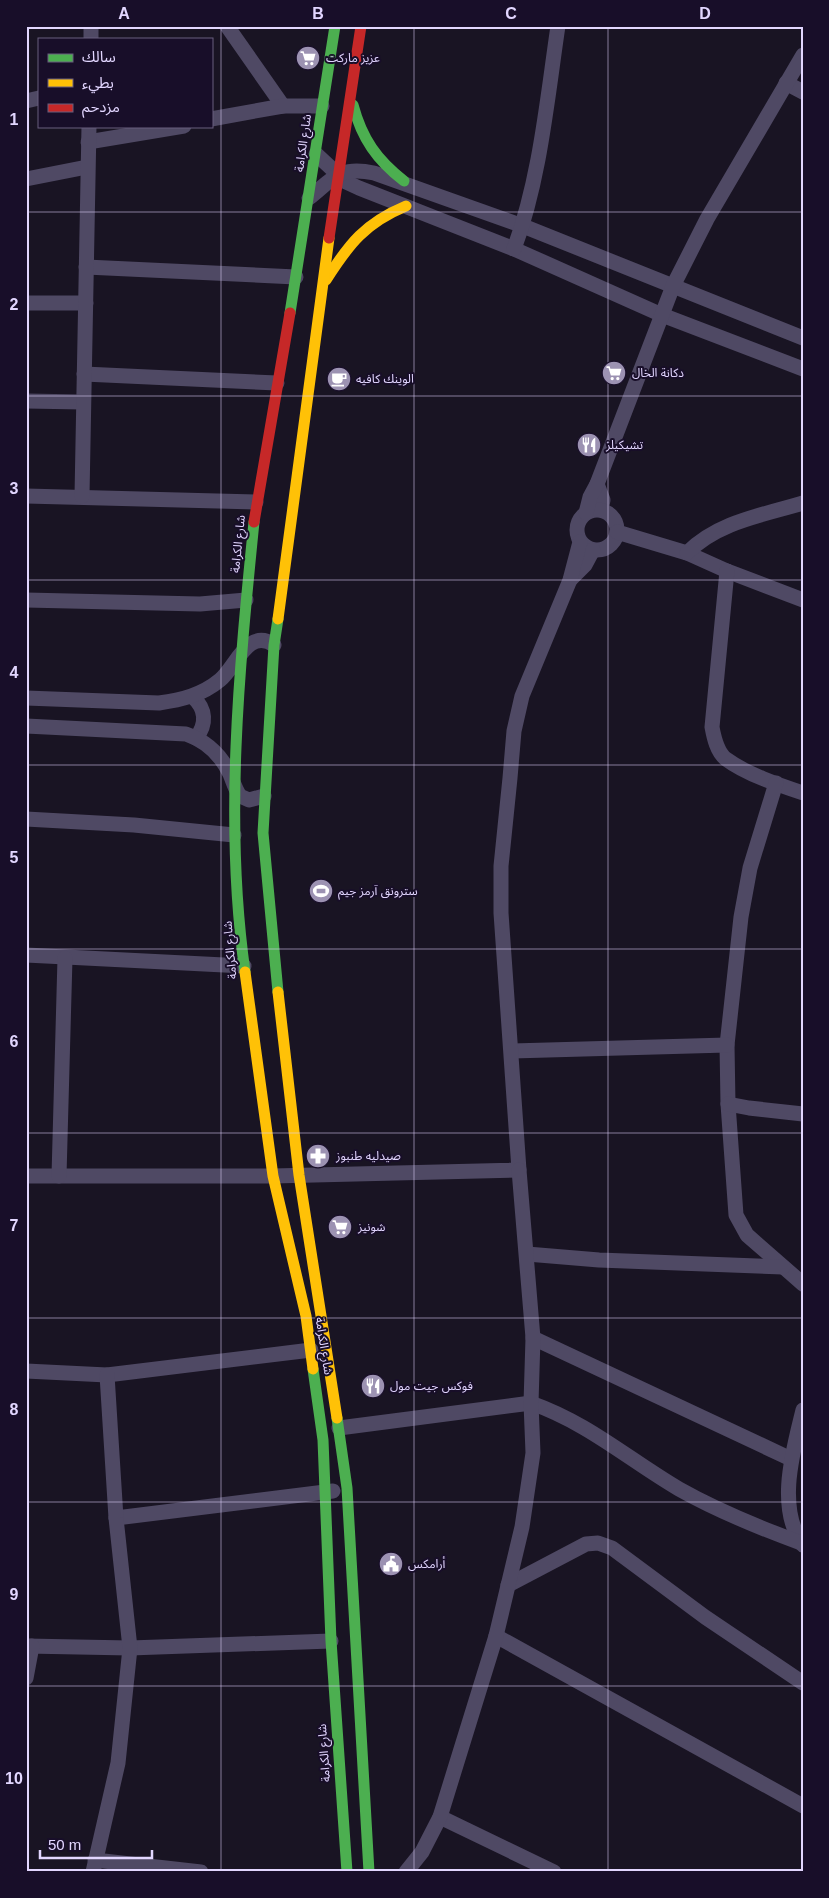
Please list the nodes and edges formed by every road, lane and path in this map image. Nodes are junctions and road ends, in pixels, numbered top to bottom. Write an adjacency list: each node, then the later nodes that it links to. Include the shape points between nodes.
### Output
1 (227, 26): 9 (street)
2 (335, 26): 10 (street, شارع الكرامة)
3 (361, 26): 8 (street, شارع الكرامة)
4 (558, 26): 22 (street, via 543,130)
5 (803, 55): 6 (street)
6 (786, 83): 7 (street); 27 (street, via 707,219)
7 (803, 92)
8 (351, 98): 17 (street, شارع الكرامة); 19 (street, via 368,148 378,161)
9 (283, 106): 10 (street); 11 (street)
10 (322, 106): 15 (street, شارع الكرامة)
11 (212, 119)
12 (89, 128): 14 (street)
13 (172, 128): 14 (street)
14 (88, 142): 16 (street)
15 (316, 154): 17 (street); 20 (street, شارع الكرامة)
16 (87, 167): 18 (street); 24 (street)
17 (338, 175): 19 (street, via 358,170); 20 (street); 21 (street, via 359,188); 26 (street, شارع الكرامة)
18 (26, 179)
19 (404, 181): 22 (street)
20 (309, 198): 25 (street, شارع الكرامة)
21 (406, 206): 23 (street); 26 (street, via 382,214 362,229)
22 (522, 226): 23 (street); 27 (street)
23 (514, 249): 30 (street)
24 (86, 267): 25 (street); 29 (street)
25 (296, 277): 34 (street, شارع الكرامة)
26 (323, 284): 53 (street, شارع الكرامة)
27 (673, 286): 30 (street); 31 (street)
28 (26, 303): 29 (street)
29 (86, 303): 33 (street)
30 (662, 315): 32 (street); 37 (street)
31 (803, 338)
32 (803, 369)
33 (84, 374): 34 (street); 36 (street)
34 (277, 383): 40 (street, شارع الكرامة)
35 (26, 400): 36 (street)
36 (83, 402): 39 (street)
37 (597, 484): 42 (street, via 603,500); 43 (street)
38 (26, 496): 39 (street)
39 (82, 496): 40 (street)
40 (256, 502): 51 (street, شارع الكرامة)
41 (803, 503): 47 (street, via 726,526 698,541)
42 (601, 510): 43 (street); 44 (street, via 614,518)
43 (586, 514): 45 (street, via 578,526)
44 (617, 532): 46 (street, via 609,547); 47 (street)
45 (580, 542): 46 (street); 49 (street)
46 (593, 550): 49 (street, via 585,565)
47 (687, 553): 48 (street)
48 (727, 571): 52 (street); 59 (street, via 712,727 714,740 725,758)
49 (570, 580): 69 (street, via 522,696 514,731 501,866 501,913)
50 (26, 600): 51 (street, via 200,604)
51 (246, 600): 54 (street, شارع الكرامة)
52 (803, 600)
53 (274, 644): 54 (street, via 265,640 255,641); 62 (street, شارع الكرامة)
54 (241, 654): 55 (street, via 220,680); 60 (street, شارع الكرامة)
55 (193, 696): 56 (street, via 159,703); 58 (street, via 201,707 204,720)
56 (26, 698)
57 (26, 726): 58 (street, via 175,733)
58 (196, 738): 60 (street, via 218,755)
59 (776, 784): 61 (street); 68 (street, via 750,868 741,917)
60 (234, 786): 62 (street, via 244,799); 64 (street, شارع الكرامة)
61 (803, 793)
62 (264, 796): 73 (street, شارع الكرامة, via 262,833 271,936)
63 (26, 819): 64 (street)
64 (234, 835): 67 (street, شارع الكرامة)
65 (26, 955): 66 (street)
66 (65, 958): 67 (street); 75 (street)
67 (244, 966): 76 (street, شارع الكرامة)
68 (728, 1045): 69 (street); 70 (street)
69 (512, 1051): 72 (street)
70 (728, 1104): 71 (street); 78 (street, via 736,1215 747,1235)
71 (803, 1114)
72 (519, 1170): 73 (street); 77 (street)
73 (298, 1175): 76 (street); 86 (street, شارع الكرامة)
74 (26, 1176): 75 (street)
75 (59, 1176): 76 (street)
76 (273, 1176): 81 (street, شارع الكرامة)
77 (527, 1254): 78 (street); 80 (street)
78 (783, 1267): 79 (street)
79 (803, 1284)
80 (533, 1338): 84 (street); 87 (street)
81 (311, 1350): 83 (street); 89 (street, شارع الكرامة)
82 (27, 1374): 83 (street)
83 (107, 1375): 90 (street)
84 (531, 1403): 86 (street); 91 (street, via 561,1413 711,1506); 92 (street, via 533,1453 522,1527)
85 (803, 1410): 87 (street)
86 (339, 1428): 88 (street, شارع الكرامة)
87 (791, 1459): 91 (street, via 793,1527)
88 (347, 1488): 89 (street); 104 (street, شارع الكرامة)
89 (326, 1492): 90 (street); 94 (street, شارع الكرامة)
90 (116, 1518): 96 (street)
91 (802, 1544)
92 (508, 1584): 93 (street); 98 (street, via 582,1546 598,1543 612,1548)
93 (496, 1636): 99 (street); 100 (street)
94 (331, 1641): 96 (street); 103 (street, شارع الكرامة)
95 (29, 1646): 96 (street); 97 (street)
96 (130, 1648): 101 (street, via 118,1763)
97 (26, 1678)
98 (803, 1683)
99 (803, 1806)
100 (440, 1816): 105 (street, via 422,1852); 106 (street)
101 (94, 1866): 102 (street)
102 (201, 1872)
103 (346, 1872)
104 (369, 1872)
105 (406, 1872)
106 (554, 1872)

